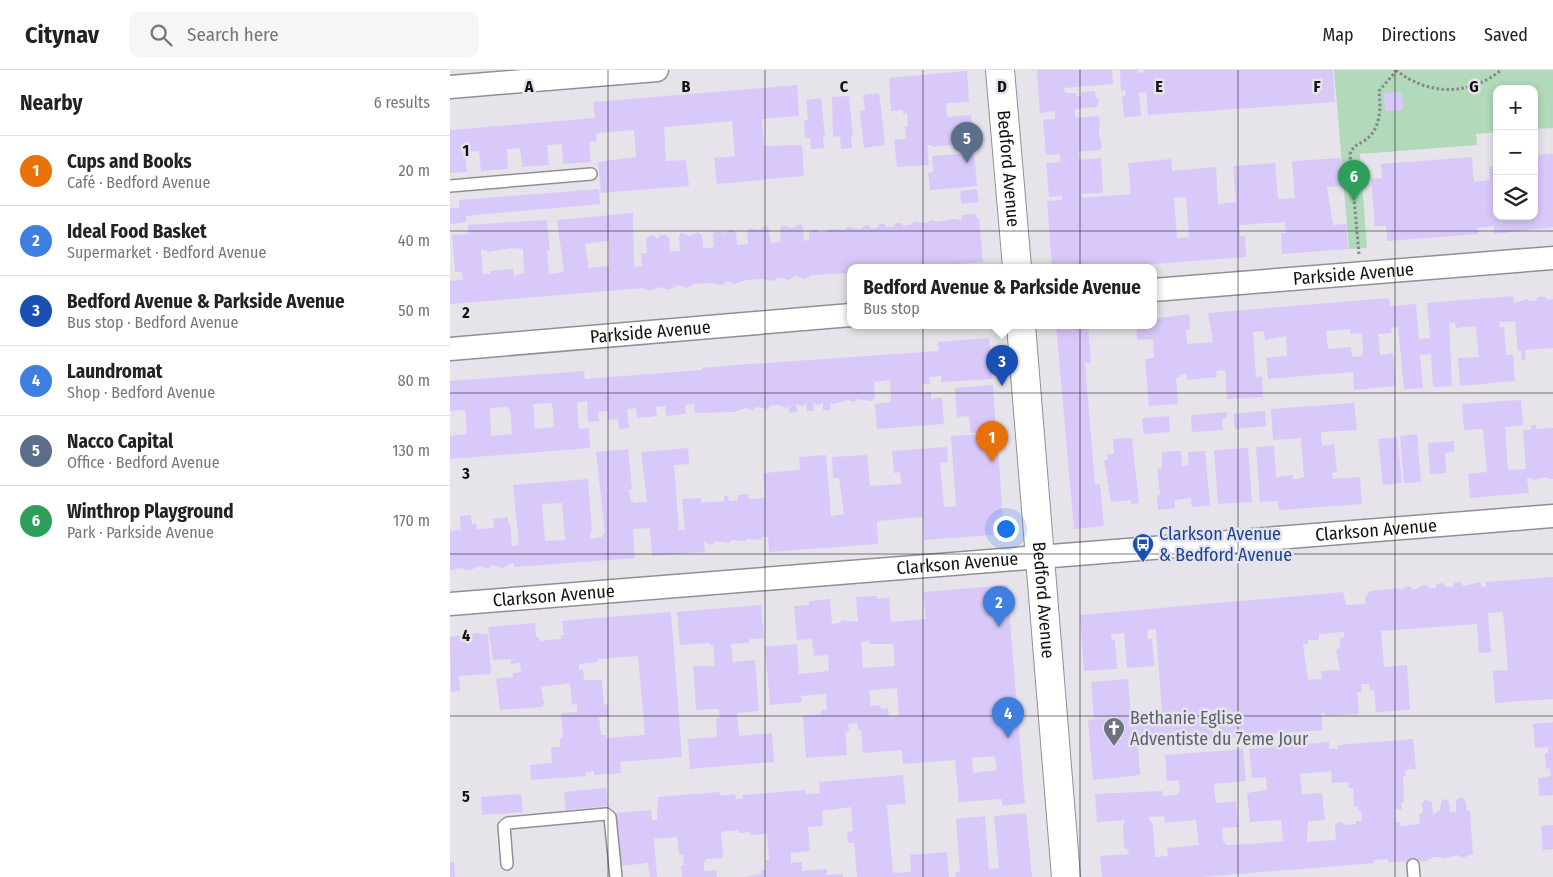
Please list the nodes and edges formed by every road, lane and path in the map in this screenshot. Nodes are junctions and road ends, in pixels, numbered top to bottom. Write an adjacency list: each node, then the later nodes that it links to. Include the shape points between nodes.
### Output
1 (658, 70): 5 (street)
2 (1000, 70): 10 (street, Bedford Avenue)
3 (1396, 70): 4 (path, via 1427,88 1452,90 1470,88); 8 (path, via 1380,91 1381,114 1372,132 1350,154)
4 (1501, 70)
5 (450, 87)
6 (591, 174): 7 (lane)
7 (450, 186)
8 (1359, 255)
9 (1553, 258): 11 (street, Parkside Avenue)
10 (1017, 264)
11 (1157, 290)
12 (847, 315): 14 (street, Parkside Avenue)
13 (1021, 329): 16 (street, Bedford Avenue)
14 (450, 350)
15 (1553, 516): 16 (street, Clarkson Avenue)
16 (1040, 557): 17 (street, Clarkson Avenue); 21 (street, Bedford Avenue)
17 (450, 604)
18 (507, 864): 20 (lane, via 504,826 508,823 606,814 610,817)
19 (1413, 865): 22 (lane)
20 (616, 877)
21 (1066, 877)
22 (1414, 877)

